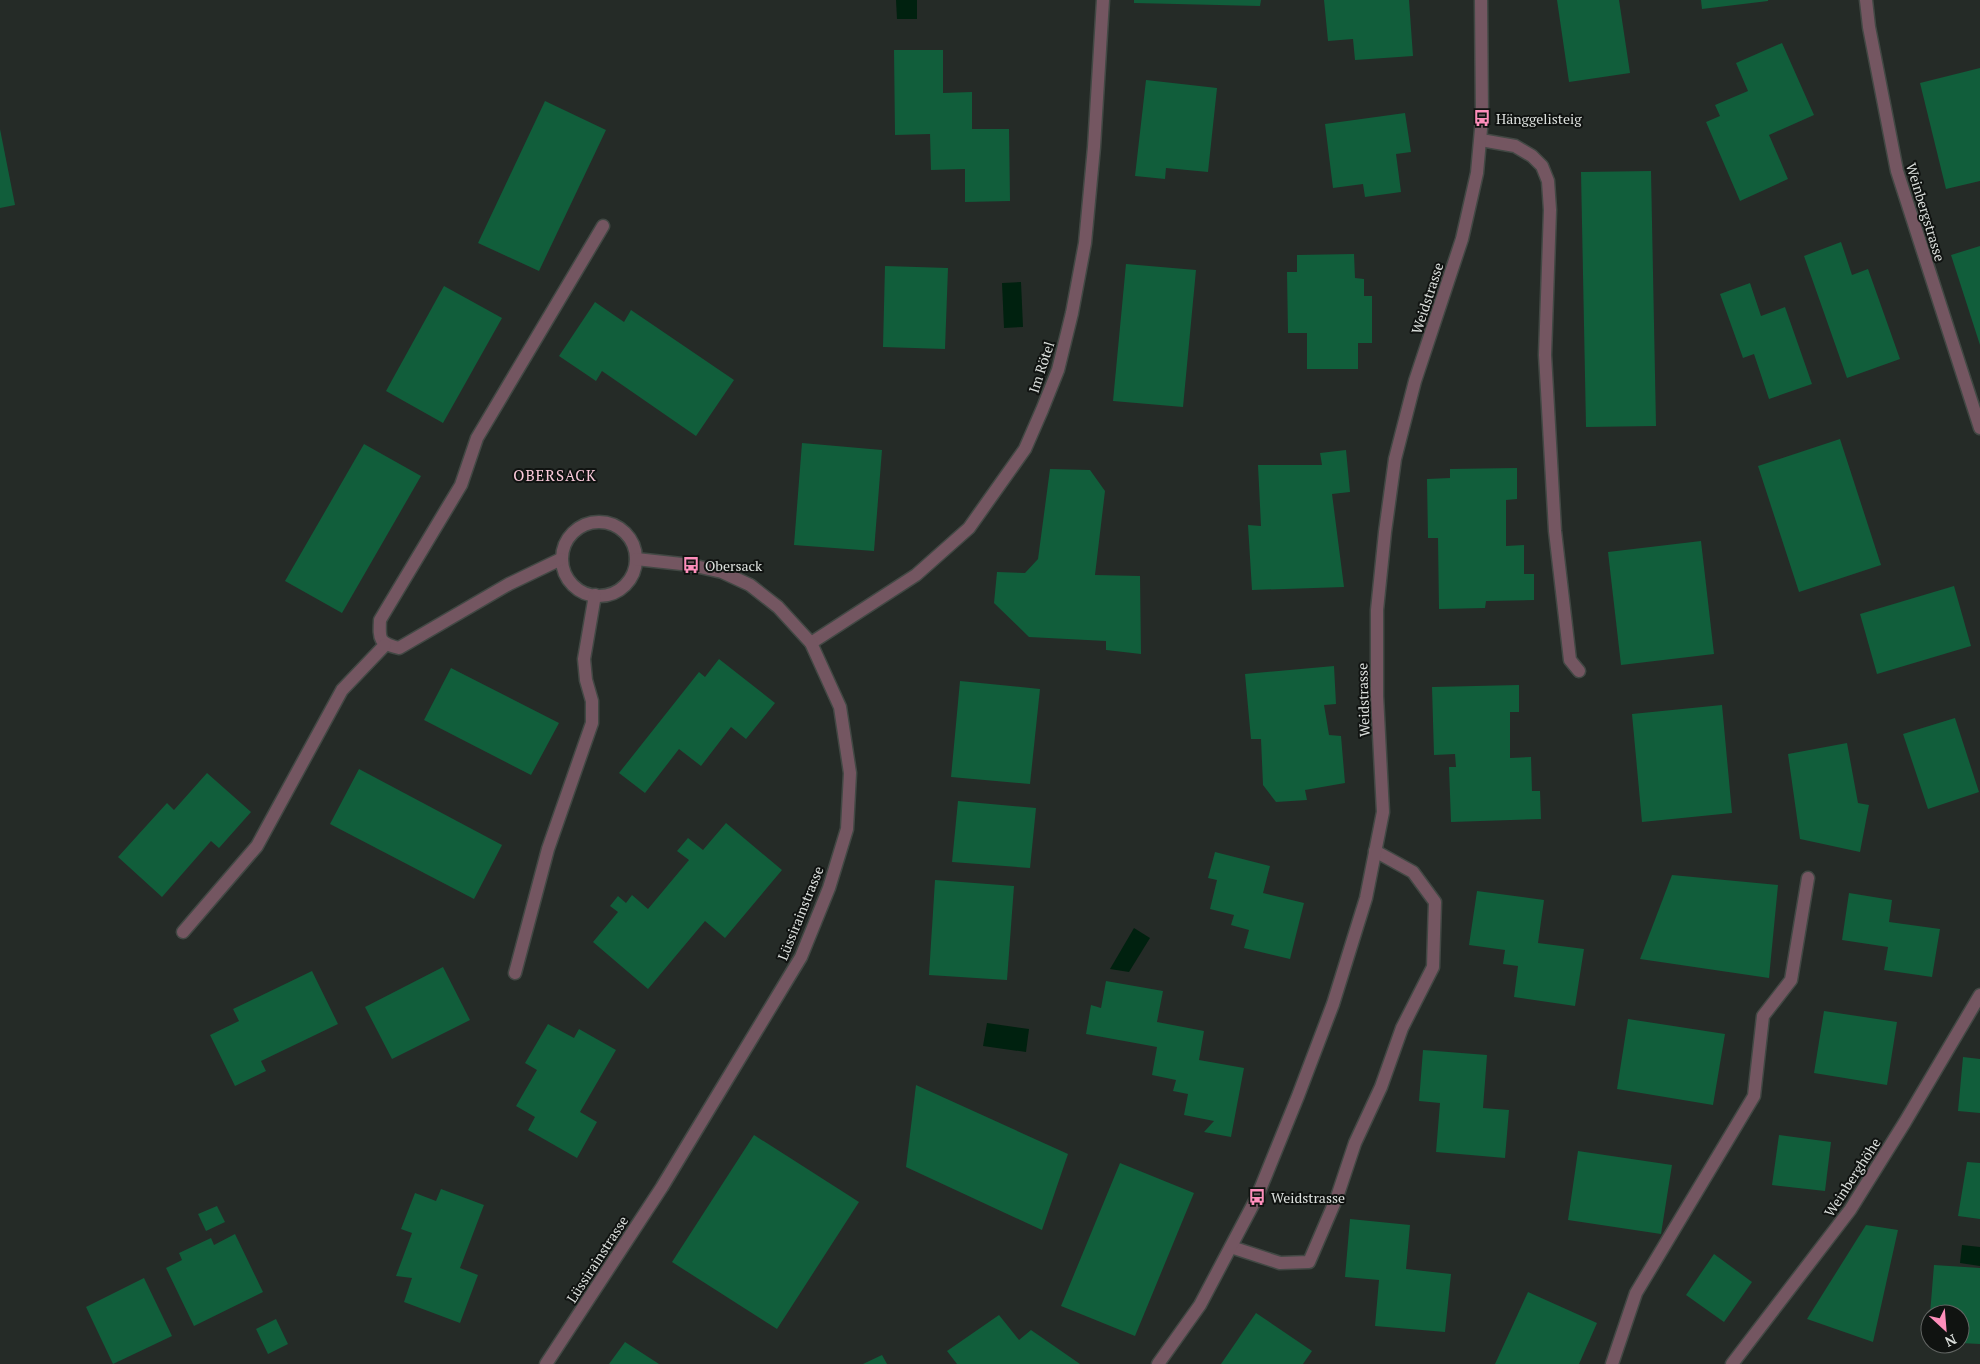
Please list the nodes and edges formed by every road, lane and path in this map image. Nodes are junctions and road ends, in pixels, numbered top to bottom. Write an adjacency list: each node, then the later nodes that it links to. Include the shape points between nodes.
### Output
1 (1103, 0): 11 (street, Im Rötel, via 1086,234 1058,370 1039,418 1024,449 970,528 916,575)
2 (1481, 0): 4 (street, Weidstrasse)
3 (1866, 0): 6 (street, Weinbergstrasse, via 1897,171)
4 (1481, 140): 12 (street, via 1515,146 1532,156 1542,166 1548,181 1545,355 1555,521 1570,660); 13 (street, Weidstrasse, via 1462,239 1415,381 1395,459 1377,610 1377,696 1383,812)
5 (604, 226): 10 (street, via 477,438 461,485 380,620 380,637)
6 (1980, 428)
7 (561, 559): 8 (street, via 567,539 574,531 593,522 604,522 624,531 635,548); 9 (street, via 575,588); 10 (street, via 509,584 399,648)
8 (636, 559): 9 (street, via 634,569 623,586); 11 (street, Lüssirainstrasse, via 691,564 722,572 750,585 778,607)
9 (595, 596): 16 (street, via 584,659 592,701 592,723 548,849)
10 (385, 644): 15 (street, via 342,690 257,846)
11 (811, 644): 19 (street, Lüssirainstrasse, via 840,707 850,772 847,829 829,888 801,957 662,1187)
12 (1579, 671)
13 (1376, 852): 18 (street, Weidstrasse, via 1366,898 1333,1004 1273,1160); 18 (street, via 1413,872 1435,902 1433,967 1402,1028 1309,1262 1280,1263)
14 (1808, 878): 21 (street, via 1791,980 1763,1016 1754,1096 1636,1293)
15 (183, 932)
16 (516, 973)
17 (1980, 995): 22 (street, Weinberghöhe, via 1850,1210)
18 (1230, 1247): 20 (street, Weidstrasse, via 1200,1305)
19 (546, 1364)
20 (1158, 1364)
21 (1612, 1364)
22 (1732, 1364)

